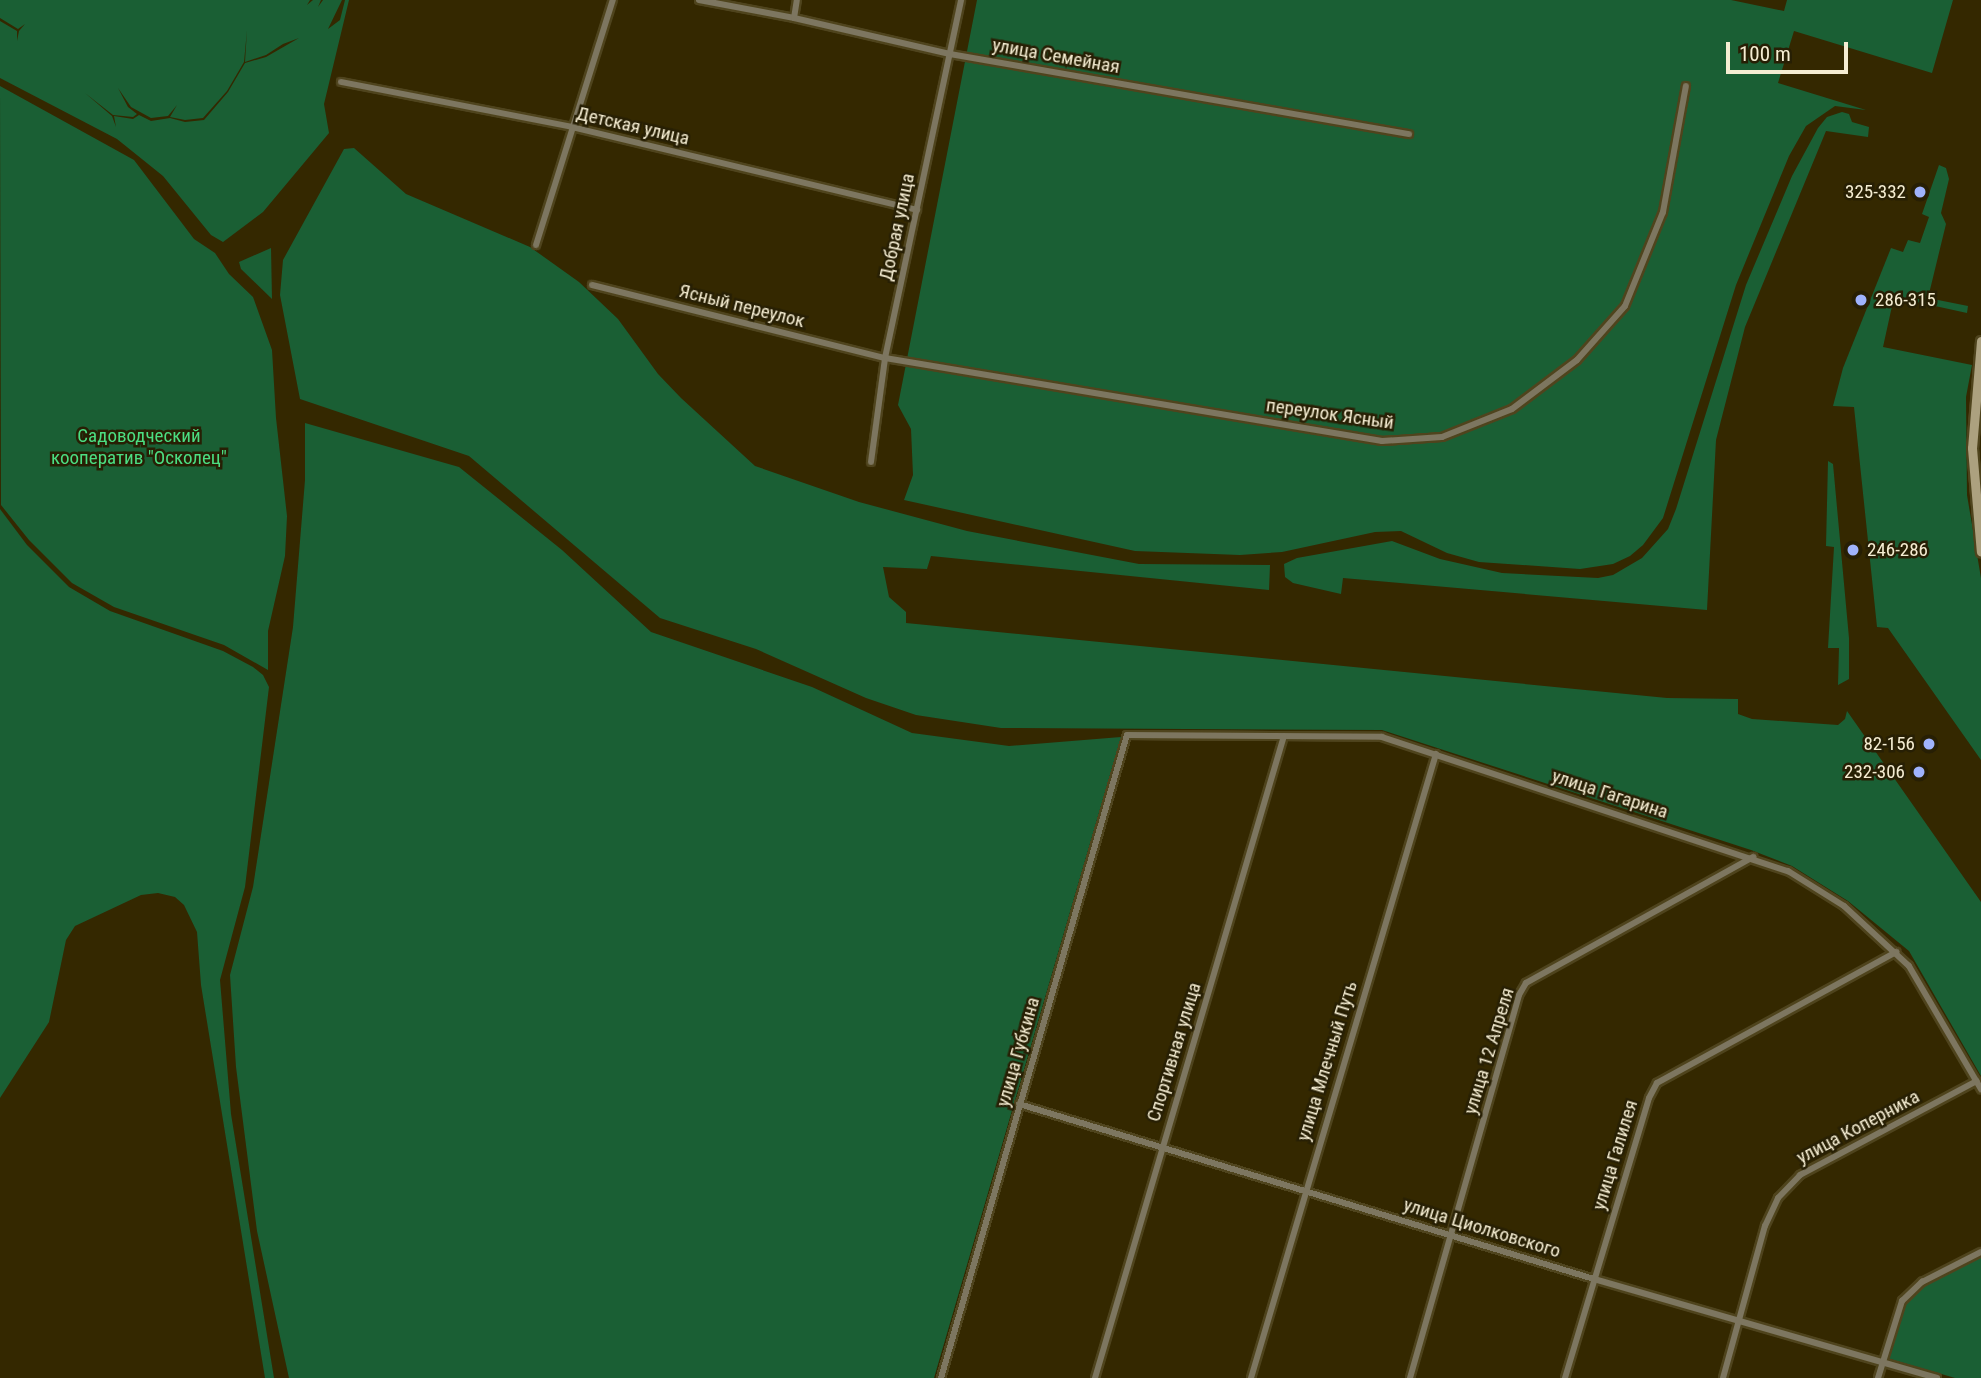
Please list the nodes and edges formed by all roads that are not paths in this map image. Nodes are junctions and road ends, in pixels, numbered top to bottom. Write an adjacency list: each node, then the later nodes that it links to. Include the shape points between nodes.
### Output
1 (612, 0): 9 (street)
2 (699, 0): 5 (street, улица Семейная)
3 (797, 0): 5 (street)
4 (961, 0): 6 (street, Добрая улица)
5 (794, 18): 6 (street, улица Семейная)
6 (950, 54): 10 (street, улица Семейная); 11 (street, Добрая улица)
7 (341, 82): 9 (street, Детская улица)
8 (1686, 86): 15 (street, переулок Ясный, via 1663,212 1625,306 1577,360 1512,409 1442,436 1382,441)
9 (572, 127): 11 (street, Детская улица); 12 (street)
10 (1409, 134)
11 (917, 210): 15 (street, Добрая улица)
12 (536, 245)
13 (592, 285): 15 (street, Ясный переулок)
14 (1981, 341): 17 (main road, via 1972,448)
15 (885, 358): 16 (street, Добрая улица)
16 (871, 462)
17 (1981, 552)
18 (1127, 735): 19 (street, улица Гагарина); 25 (street, улица Губкина)
19 (1284, 736): 20 (street, улица Гагарина, via 1382,737); 26 (street, Спортивная улица)
20 (1436, 754): 21 (street, улица Гагарина); 27 (street, улица Млечный Путь)
21 (1753, 857): 22 (street, улица Гагарина, via 1788,871 1844,906); 28 (street, улица 12 Апреля, via 1526,982)
22 (1896, 952): 23 (street, улица Гагарина); 30 (street, улица Галилея, via 1657,1083)
23 (1977, 1081): 24 (street, улица Гагарина); 31 (street, улица Коперника, via 1800,1175 1778,1198 1765,1226)
24 (1981, 1089)
25 (1019, 1104): 26 (street, улица Циолковского); 33 (street, улица Губкина)
26 (1162, 1148): 27 (street, улица Циолковского); 34 (street, Спортивная улица)
27 (1305, 1189): 28 (street, улица Циолковского); 35 (street, улица Млечный Путь)
28 (1452, 1235): 30 (street, улица Циолковского); 36 (street, улица 12 Апреля)
29 (1981, 1252): 32 (street, via 1923,1282 1902,1301)
30 (1594, 1279): 31 (street, улица Циолковского); 37 (street, улица Галилея)
31 (1740, 1321): 32 (street, улица Циолковского); 38 (street, улица Коперника)
32 (1882, 1362): 39 (street); 40 (street, улица Циолковского)
33 (941, 1378)
34 (1095, 1378)
35 (1251, 1378)
36 (1410, 1378)
37 (1565, 1378)
38 (1723, 1378)
39 (1878, 1378)
40 (1937, 1378)

